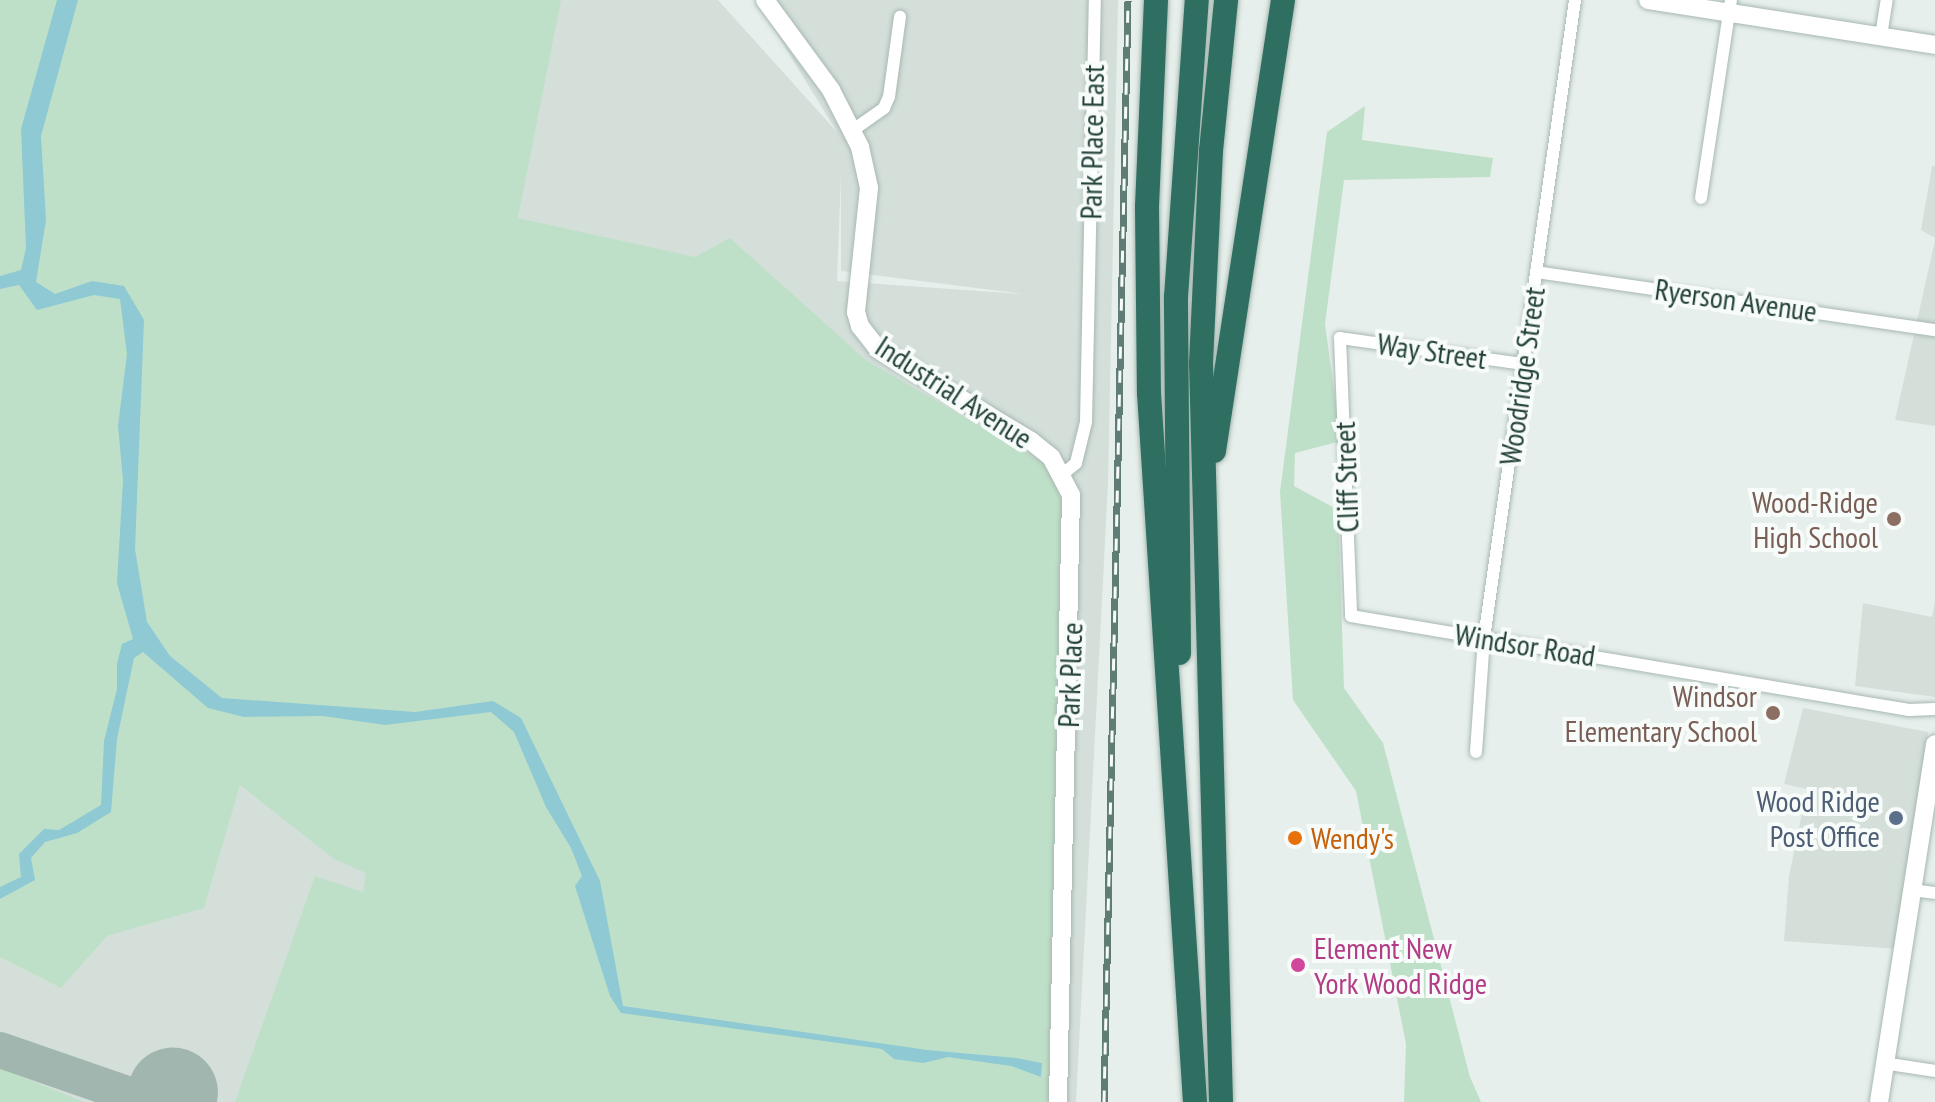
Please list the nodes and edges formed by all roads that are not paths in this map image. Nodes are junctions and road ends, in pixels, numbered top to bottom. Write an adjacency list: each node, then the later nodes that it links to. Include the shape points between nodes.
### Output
1 (765, 0): 14 (street, Industrial Avenue)
2 (1095, 0): 21 (street, Park Place East, via 1085,430 1076,463)
3 (1156, 0): 27 (highway, via 1147,207 1149,393)
4 (1197, 0): 27 (highway, via 1183,151 1175,357)
5 (1226, 0): 20 (highway, via 1205,241 1201,363)
6 (1283, 0): 20 (highway, via 1219,434)
7 (1575, 0): 16 (street, Woodridge Street)
8 (1648, 0): 10 (street)
9 (1887, 0): 12 (street)
10 (1730, 6): 12 (street); 15 (street)
11 (900, 17): 14 (street, via 889,97 884,108)
12 (1881, 36): 13 (street)
13 (1935, 45)
14 (853, 130): 21 (street, Industrial Avenue, via 869,188 856,312 860,326 878,349 1031,441)
15 (1701, 198)
16 (1536, 272): 17 (street, Ryerson Avenue); 19 (street, Woodridge Street)
17 (1935, 330)
18 (1340, 338): 19 (street, Way Street); 22 (street, Cliff Street)
19 (1523, 364): 23 (street, Woodridge Street)
20 (1206, 467): 34 (highway)
21 (1063, 474): 32 (street, Park Place, via 1074,524)
22 (1351, 616): 23 (street, Windsor Road)
23 (1484, 638): 24 (street, Windsor Road, via 1909,710); 26 (street, Woodridge Street)
24 (1935, 709)
25 (1935, 744): 28 (street)
26 (1476, 752)
27 (1184, 871): 33 (highway)
28 (1911, 890): 29 (street); 30 (street)
29 (1935, 893)
30 (1883, 1063): 31 (street); 35 (street)
31 (1935, 1071)
32 (1058, 1102)
33 (1195, 1102)
34 (1221, 1102)
35 (1879, 1102)

